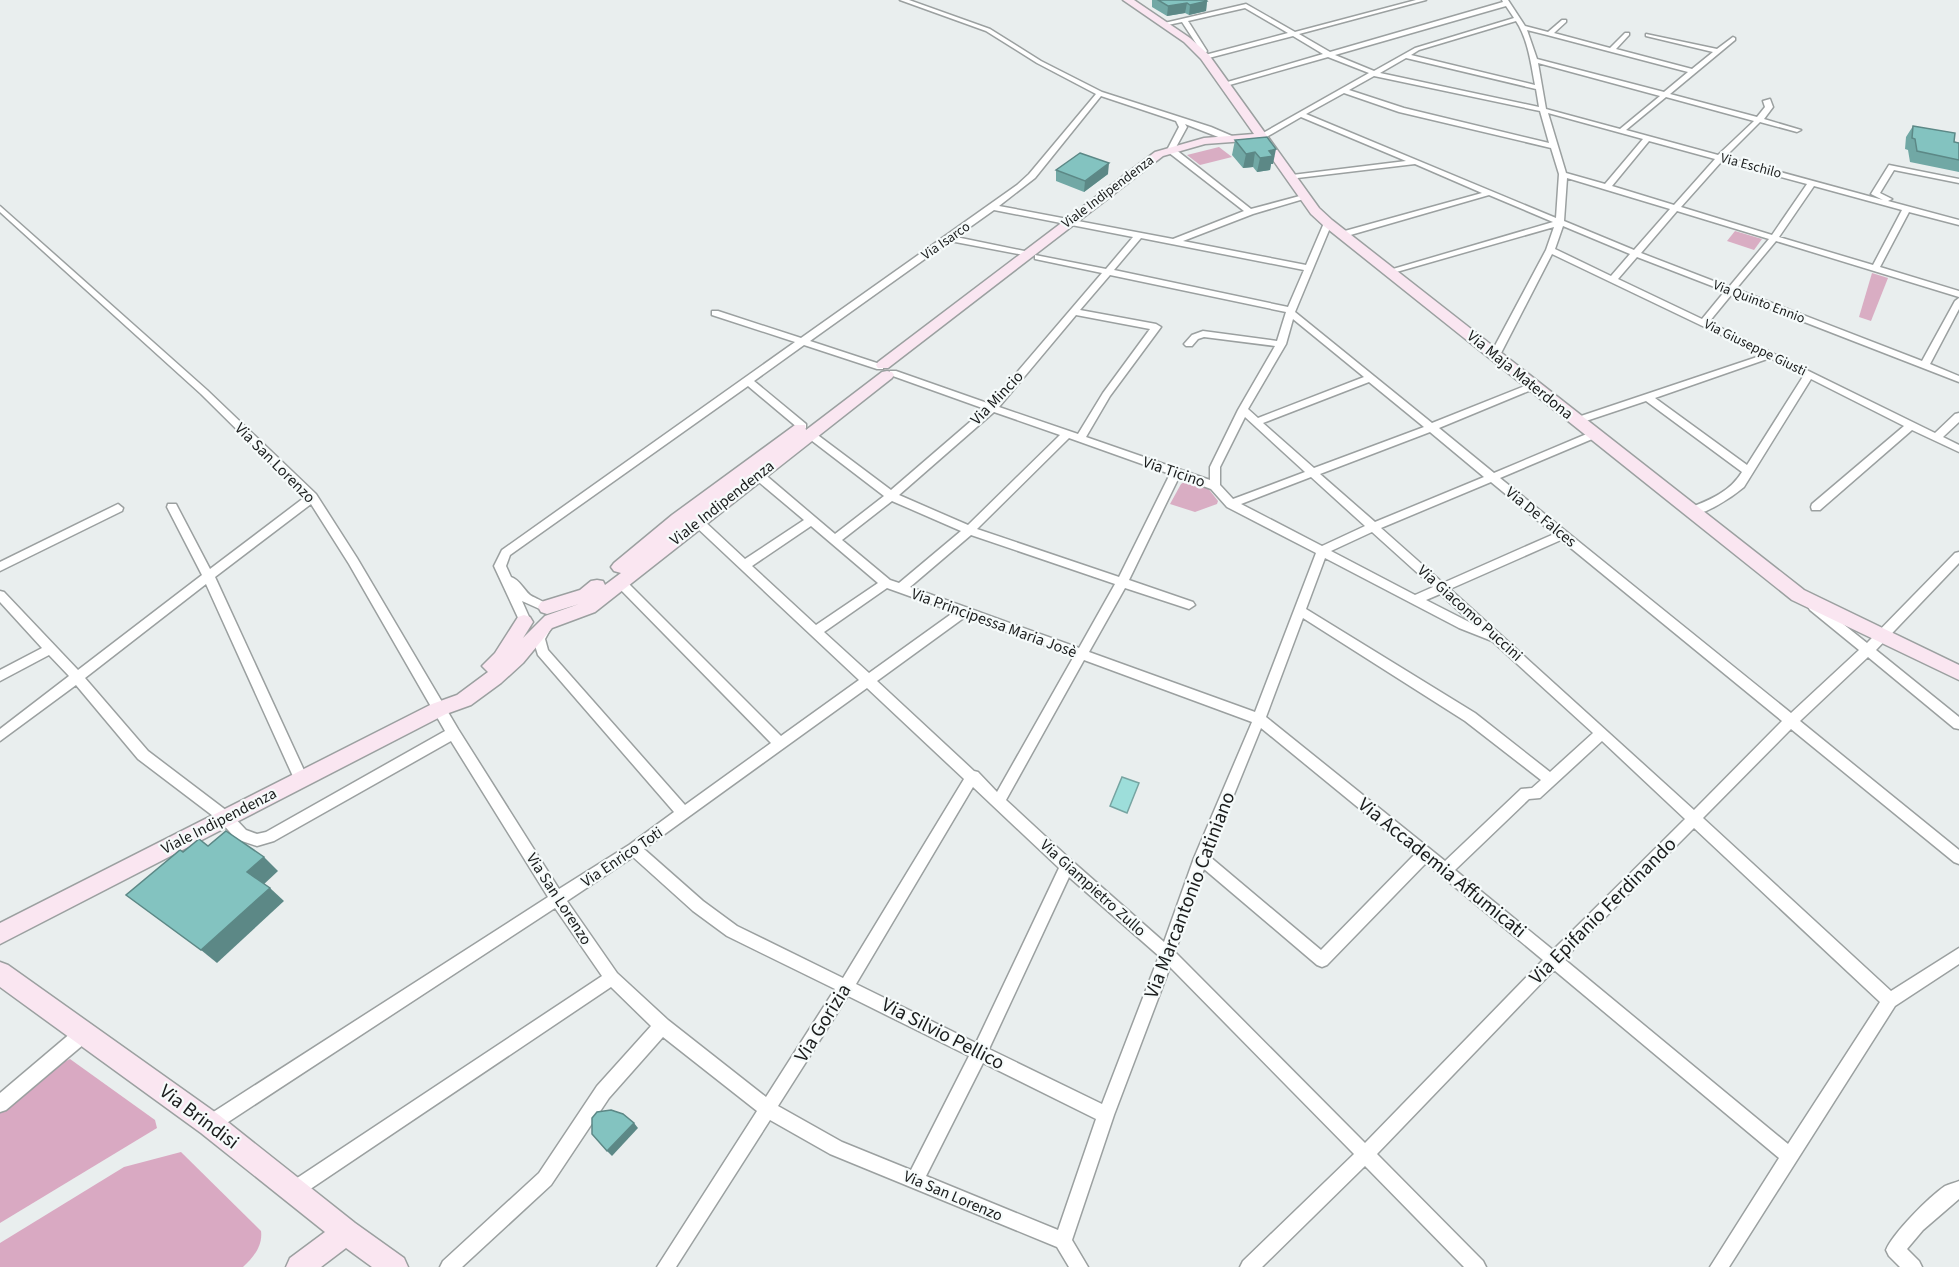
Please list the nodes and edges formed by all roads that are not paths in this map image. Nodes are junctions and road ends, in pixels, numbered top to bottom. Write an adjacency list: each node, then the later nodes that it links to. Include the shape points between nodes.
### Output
1 (903, 0): 26 (street, via 988,30)
2 (1128, 0): 8 (main road, Via Maja Materdona)
3 (1423, 0): 10 (street)
4 (1506, 2): 5 (street); 17 (street)
5 (1517, 19): 9 (street); 19 (street, via 1417,49)
6 (1184, 20): 8 (street); 10 (street, Via Eschilo, via 1246,6); 18 (street)
7 (1564, 21): 11 (street)
8 (1163, 24): 18 (main road, Via Maja Materdona)
9 (1523, 27): 11 (street); 20 (street)
10 (1295, 33): 17 (street, Via Eschilo); 18 (street)
11 (1550, 34): 15 (street)
12 (1627, 34): 15 (street)
13 (1648, 35): 16 (street)
14 (1733, 39): 16 (street)
15 (1611, 50): 21 (street)
16 (1717, 51): 21 (street)
17 (1330, 55): 22 (street, Via Eschilo); 23 (street)
18 (1204, 56): 23 (main road, Via Maja Materdona)
19 (1406, 56): 22 (street); 24 (street)
20 (1534, 60): 24 (street); 27 (street)
21 (1692, 71): 27 (street)
22 (1376, 74): 25 (street); 29 (street, Via Eschilo)
23 (1226, 84): 35 (main road, Via Maja Materdona)
24 (1540, 88): 29 (street)
25 (1346, 91): 30 (street); 38 (street, via 1402,110)
26 (1100, 93): 31 (street); 49 (street, Via Isarco, via 1032,176)
27 (1664, 95): 32 (street); 34 (street)
28 (1767, 100): 32 (street, via 1769,107)
29 (1543, 110): 34 (street, Via Eschilo); 38 (street)
30 (1302, 115): 35 (street); 41 (street, Via Quinto Ennio)
31 (1179, 119): 36 (street); 39 (street, via 1183,127)
32 (1757, 121): 33 (street); 40 (street)
33 (1797, 130)
34 (1621, 131): 37 (street, Via Eschilo)
35 (1260, 137): 36 (main road); 43 (main road, Via Maja Materdona)
36 (1229, 138): 39 (main road)
37 (1648, 138): 40 (street, Via Eschilo); 46 (street)
38 (1554, 146): 42 (street)
39 (1171, 150): 53 (street); 55 (main road, Viale Indipendenza, via 1168,158)
40 (1721, 157): 45 (street, Via Eschilo); 51 (street)
41 (1416, 162): 43 (street); 47 (street, Via Quinto Ennio)
42 (1563, 174): 46 (street); 57 (street)
43 (1292, 177): 48 (main road, Via Maja Materdona)
44 (1959, 181): 54 (street, via 1892,167 1875,194)
45 (1813, 182): 52 (street, Via Eschilo); 61 (street)
46 (1607, 187): 51 (street)
47 (1489, 193): 57 (street, Via Quinto Ennio); 58 (street)
48 (1304, 196): 53 (street); 56 (main road, Via Maja Materdona)
49 (993, 207): 55 (street); 60 (street, Via Isarco)
50 (0, 208): 111 (street, Via San Lorenzo, via 204,392)
51 (1678, 208): 61 (street); 64 (street)
52 (1907, 209): 54 (street, Via Eschilo); 67 (street)
53 (1250, 212): 62 (street)
54 (1959, 220)
55 (1075, 223): 59 (street); 65 (main road, Viale Indipendenza)
56 (1328, 223): 58 (main road, Via Maja Materdona); 66 (street)
57 (1560, 223): 63 (street); 64 (street, Via Quinto Ennio); 69 (street)
58 (1344, 234): 69 (main road, Via Maja Materdona)
59 (1139, 235): 62 (street); 68 (street, Via Mincio)
60 (950, 238): 65 (street); 78 (street, Via Isarco)
61 (1774, 238): 67 (street); 71 (street)
62 (1173, 242): 66 (street)
63 (1550, 250): 70 (street, Via Giuseppe Giusti); 81 (street)
64 (1637, 254): 70 (street); 71 (street, Via Quinto Ennio)
65 (1032, 256): 68 (street); 84 (main road, Viale Indipendenza)
66 (1309, 268): 75 (street)
67 (1875, 269): 72 (street)
68 (1109, 271): 74 (street, Via Mincio); 75 (street)
69 (1390, 271): 81 (main road, Via Maja Materdona)
70 (1613, 279): 77 (street, Via Giuseppe Giusti)
71 (1730, 291): 77 (street); 83 (street, Via Quinto Ennio)
72 (1959, 294)
73 (1959, 301): 83 (street)
74 (1074, 312): 91 (street, Via Mincio); 102 (street, via 1156,327 1106,395)
75 (1291, 312): 80 (street); 86 (street, Via De Falces)
76 (715, 313): 78 (street, Via Ticino)
77 (1703, 323): 82 (street, Via Giuseppe Giusti)
78 (802, 342): 84 (street, Via Ticino); 88 (street, Via Isarco)
79 (1189, 344): 80 (street, via 1203,334)
80 (1281, 344): 92 (street)
81 (1495, 355): 89 (main road, Via Maja Materdona)
82 (1771, 355): 85 (street, Via Giuseppe Giusti); 90 (street)
83 (1924, 366): 87 (street, Via Quinto Ennio)
84 (886, 370): 91 (street, Via Ticino); 98 (main road, Viale Indipendenza)
85 (1809, 374): 96 (street, Via Giuseppe Giusti); 104 (street)
86 (1371, 378): 95 (street); 97 (street, Via De Falces)
87 (1959, 379)
88 (748, 381): 98 (street); 129 (street, Via Isarco, via 506,553 500,566)
89 (1533, 386): 94 (main road, Via Maja Materdona); 97 (street)
90 (1648, 397): 94 (street); 104 (street)
91 (992, 408): 99 (street, Via Ticino); 110 (street, Via Mincio)
92 (1243, 410): 95 (street, Via Giacomo Puccini); 109 (street, via 1215,467)
93 (1959, 416): 101 (street)
94 (1576, 421): 100 (main road, Via Maja Materdona)
95 (1256, 422): 105 (street, Via Giacomo Puccini)
96 (1911, 425): 101 (street, Via Giuseppe Giusti); 114 (street)
97 (1432, 428): 105 (street); 108 (street, Via De Falces)
98 (807, 430): 107 (main road, Viale Indipendenza); 110 (street); 141 (main road, Viale Indipendenza, via 678,519 586,595)
99 (1067, 435): 102 (street, Via Ticino); 120 (street)
100 (1593, 435): 108 (street); 116 (main road, Via Maja Materdona)
101 (1936, 437): 103 (street, Via Giuseppe Giusti)
102 (1080, 439): 106 (street, Via Ticino)
103 (1959, 449)
104 (1748, 471): 116 (street, via 1725,497)
105 (1314, 472): 112 (street); 119 (street, Via Giacomo Puccini)
106 (1176, 473): 109 (street, Via Ticino); 131 (street)
107 (758, 475): 117 (street, Via Principessa Maria Josè); 118 (main road, Viale Indipendenza)
108 (1492, 477): 119 (street); 121 (street, Via De Falces)
109 (1215, 486): 112 (street, Via Ticino)
110 (891, 496): 120 (street); 122 (street, Via Mincio)
111 (312, 497): 128 (street); 153 (street, Via San Lorenzo)
112 (1231, 504): 123 (street, Via Ticino)
113 (172, 507): 128 (street)
114 (1816, 507)
115 (118, 508): 126 (street)
116 (1691, 512): 136 (main road, Via Maja Materdona)
117 (811, 521): 122 (street, Via Principessa Maria Josè); 125 (street)
118 (698, 522): 125 (street, Via Giampietro Zullo); 130 (main road, Viale Indipendenza)
119 (1374, 527): 123 (street); 134 (street, Via Giacomo Puccini)
120 (969, 530): 131 (street); 133 (street)
121 (1564, 534): 134 (street); 155 (street, Via De Falces)
122 (835, 540): 132 (street, Via Principessa Maria Josè)
123 (1322, 551): 137 (street, Via Ticino); 139 (street, Via Marcantonio Catiniano)
124 (1959, 556): 127 (street, Via Epifanio Ferdinando)
125 (745, 565): 143 (street, Via Giampietro Zullo)
126 (0, 567)
127 (1953, 570): 144 (street, Via Epifanio Ferdinando)
128 (208, 575): 151 (street); 162 (street)
129 (505, 575): 141 (street); 142 (street)
130 (620, 582): 141 (main road, Viale Indipendenza, via 589,607); 160 (street)
131 (1124, 582): 138 (street); 148 (street)
132 (886, 584): 133 (street, Via Principessa Maria Josè); 143 (street)
133 (901, 588): 140 (street, Via Principessa Maria Josè)
134 (1443, 588): 137 (street); 145 (street, Via Giacomo Puccini)
135 (0, 595): 146 (street)
136 (1798, 595): 144 (main road, Via Maja Materdona); 147 (street, Via Maja Materdona)
137 (1416, 600): 145 (street, Via Ticino)
138 (1189, 605)
139 (1301, 611): 154 (street, Via Marcantonio Catiniano); 163 (street, via 1470,717)
140 (963, 612): 148 (street, Via Principessa Maria Josè); 152 (street, Via Enrico Toti)
141 (546, 617): 142 (main road, via 533,629); 153 (main road, Viale Indipendenza, via 517,658 494,678 464,700); 165 (street, via 539,639 542,652)
142 (524, 620): 153 (main road, Viale Indipendenza, via 501,658 454,692)
143 (816, 631): 152 (street, Via Giampietro Zullo)
144 (1882, 634): 147 (street, Via Epifanio Ferdinando); 149 (main road, Via Maja Materdona)
145 (1499, 640): 158 (street, Via Giacomo Puccini)
146 (51, 649): 150 (street); 151 (street)
147 (1869, 649): 155 (street, Via Epifanio Ferdinando); 156 (street, Via Maja Materdona)
148 (1081, 656): 154 (street, Via Principessa Maria Josè); 164 (street)
149 (1959, 673)
150 (0, 676)
151 (78, 678): 159 (street); 166 (street, via 143,755)
152 (870, 681): 160 (street, Via Enrico Toti); 161 (street, Via Giampietro Zullo)
153 (439, 709): 157 (street, Via San Lorenzo); 162 (main road, Viale Indipendenza)
154 (1259, 719): 169 (street, Via Accademia Affumicati); 170 (street, Via Marcantonio Catiniano)
155 (1792, 720): 167 (street, Via Epifanio Ferdinando); 171 (street, Via De Falces)
156 (1959, 724)
157 (453, 733): 166 (street, via 269,837 257,840 241,835); 174 (street, Via San Lorenzo)
158 (1602, 733): 163 (street); 167 (street, Via Giacomo Puccini)
159 (0, 736)
160 (781, 744): 165 (street, Via Enrico Toti)
161 (973, 776): 164 (street, Via Giampietro Zullo); 181 (street, Via Gorizia)
162 (301, 779): 166 (main road, Viale Indipendenza)
163 (1551, 780): 173 (street, via 1535,794 1526,793)
164 (998, 802): 172 (street, Via Giampietro Zullo)
165 (684, 814): 168 (street, Via Enrico Toti)
166 (226, 818): 175 (main road, Viale Indipendenza)
167 (1696, 819): 178 (street, Via Epifanio Ferdinando); 182 (street, Via Giacomo Puccini)
168 (634, 849): 174 (street, Via Enrico Toti); 181 (street, Via Silvio Pellico, via 732,931)
169 (1425, 854): 170 (street, via 1322,960); 173 (street, Via Accademia Affumicati)
170 (1201, 858): 176 (street, Via Marcantonio Catiniano)
171 (1959, 858)
172 (1068, 866): 176 (street, Via Giampietro Zullo); 185 (street)
173 (1445, 870): 178 (street, Via Accademia Affumicati)
174 (558, 900): 180 (street, Via San Lorenzo); 189 (street, Via Enrico Toti)
175 (0, 934)
176 (1167, 954): 188 (street, Via Marcantonio Catiniano); 190 (street, Via Giampietro Zullo)
177 (1959, 955): 182 (street)
178 (1554, 959): 190 (street, Via Epifanio Ferdinando); 191 (street, Via Accademia Affumicati)
179 (0, 973): 184 (main road, Via Brindisi)
180 (612, 978): 183 (street, Via San Lorenzo); 193 (street)
181 (846, 986): 185 (street, Via Silvio Pellico); 187 (street, Via Gorizia)
182 (1890, 1001): 191 (street)
183 (662, 1026): 187 (street, Via San Lorenzo); 201 (street, via 603,1092 544,1179)
184 (84, 1033): 186 (street); 189 (main road, Via Brindisi)
185 (979, 1053): 188 (street, Via Silvio Pellico); 192 (street)
186 (0, 1104)
187 (769, 1110): 192 (street, Via San Lorenzo, via 836,1148); 202 (street, Via Gorizia)
188 (1106, 1115): 196 (street, Via Marcantonio Catiniano)
189 (210, 1124): 193 (main road, Via Brindisi)
190 (1366, 1154): 198 (street, Via Epifanio Ferdinando); 204 (street, Via Giampietro Zullo)
191 (1790, 1156): 205 (street)
192 (915, 1179): 196 (street, Via San Lorenzo)
193 (294, 1190): 195 (main road, Via Brindisi)
194 (1959, 1190): 197 (street, via 1917,1224)
195 (346, 1232): 199 (main road); 200 (main road, Via Brindisi)
196 (1063, 1241): 203 (street)
197 (1905, 1261)
198 (1254, 1265)
199 (299, 1267)
200 (395, 1267)
201 (449, 1267)
202 (666, 1267)
203 (1079, 1267)
204 (1477, 1267)
205 (1719, 1267)

